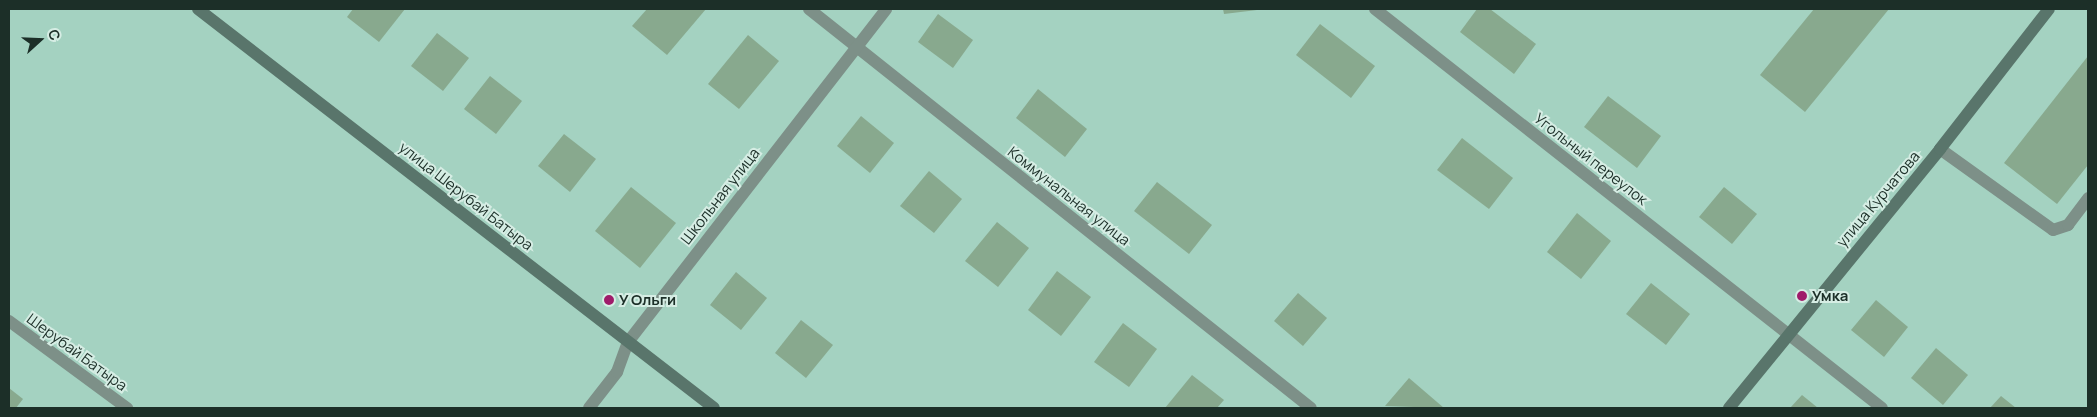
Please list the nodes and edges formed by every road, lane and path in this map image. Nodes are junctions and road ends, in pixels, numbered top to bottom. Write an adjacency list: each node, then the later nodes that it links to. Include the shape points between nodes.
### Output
1 (198, 9): 11 (street, улица Шерубай Батыра)
2 (809, 9): 6 (street, Коммунальная улица)
3 (886, 9): 6 (street, Школьная улица)
4 (1375, 9): 10 (street, Угольный переулок)
5 (2049, 9): 7 (street, улица Курчатова)
6 (856, 48): 11 (street, Школьная улица); 15 (street, Коммунальная улица)
7 (1940, 149): 8 (street, via 2053,230 2068,225); 10 (street, улица Курчатова)
8 (2088, 198)
9 (9, 321): 12 (street, Шерубай Батыра)
10 (1786, 334): 16 (street, улица Курчатова); 17 (street, Угольный переулок)
11 (628, 342): 13 (street, Школьная улица, via 617,372); 14 (street, улица Шерубай Батыра)
12 (127, 408)
13 (589, 408)
14 (714, 408)
15 (1311, 408)
16 (1729, 408)
17 (1882, 408)

